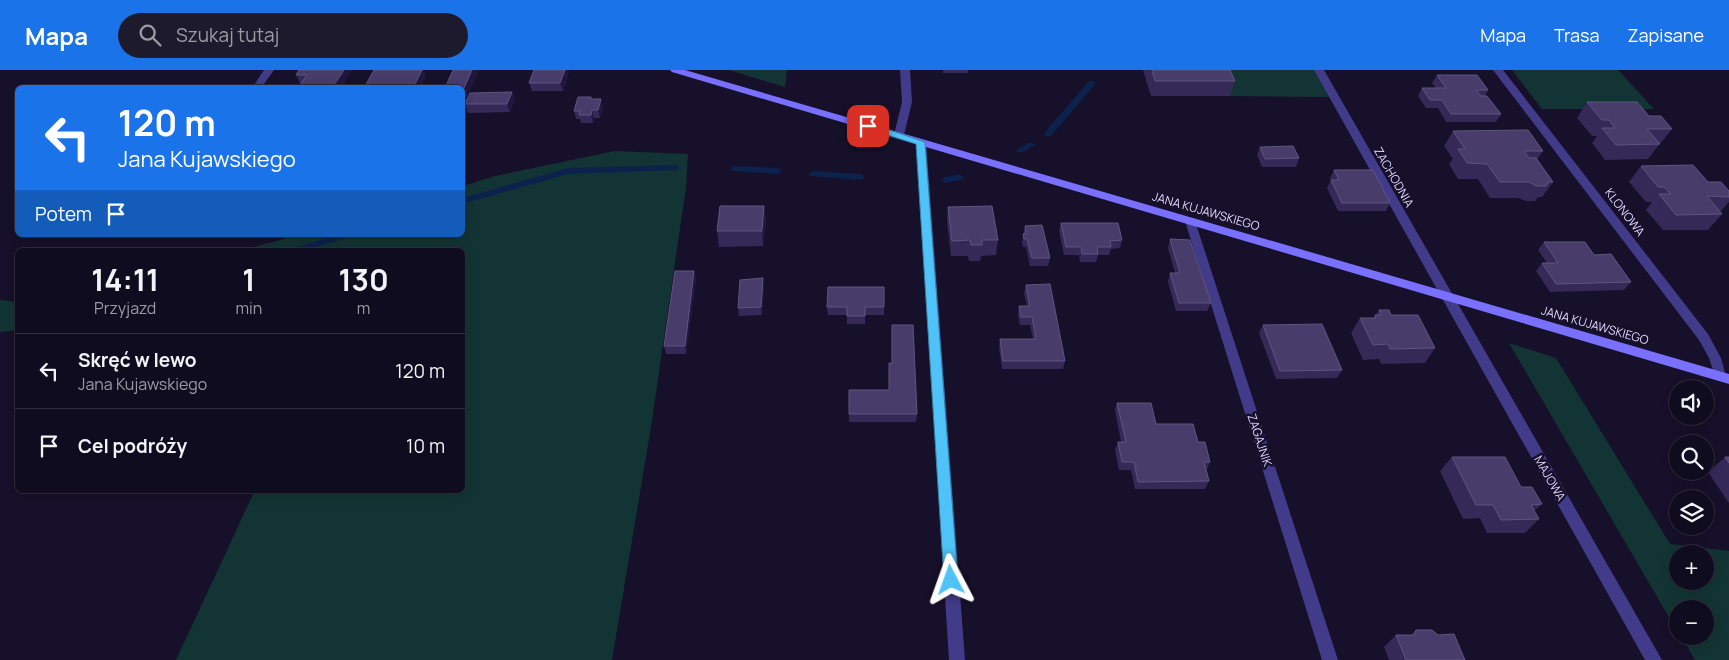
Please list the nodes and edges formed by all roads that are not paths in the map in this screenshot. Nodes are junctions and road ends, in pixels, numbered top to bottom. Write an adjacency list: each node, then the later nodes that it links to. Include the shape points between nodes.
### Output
1 (269, 70): 6 (street)
2 (676, 70): 7 (main road, JANA KUJAWSKIEGO)
3 (905, 70): 7 (street, via 907,102)
4 (1319, 70): 10 (street, ZACHODNIA)
5 (1498, 70): 11 (street, KLONOWA, via 1704,337)
6 (258, 85)
7 (899, 135): 8 (main road, JANA KUJAWSKIEGO)
8 (921, 142): 9 (main road, JANA KUJAWSKIEGO); 12 (street)
9 (1190, 221): 10 (main road, JANA KUJAWSKIEGO); 13 (street, ZAGAJNIK)
10 (1447, 297): 11 (main road, JANA KUJAWSKIEGO); 14 (street, MAJOWA)
11 (1725, 377)
12 (957, 660)
13 (1330, 660)
14 (1654, 660)

